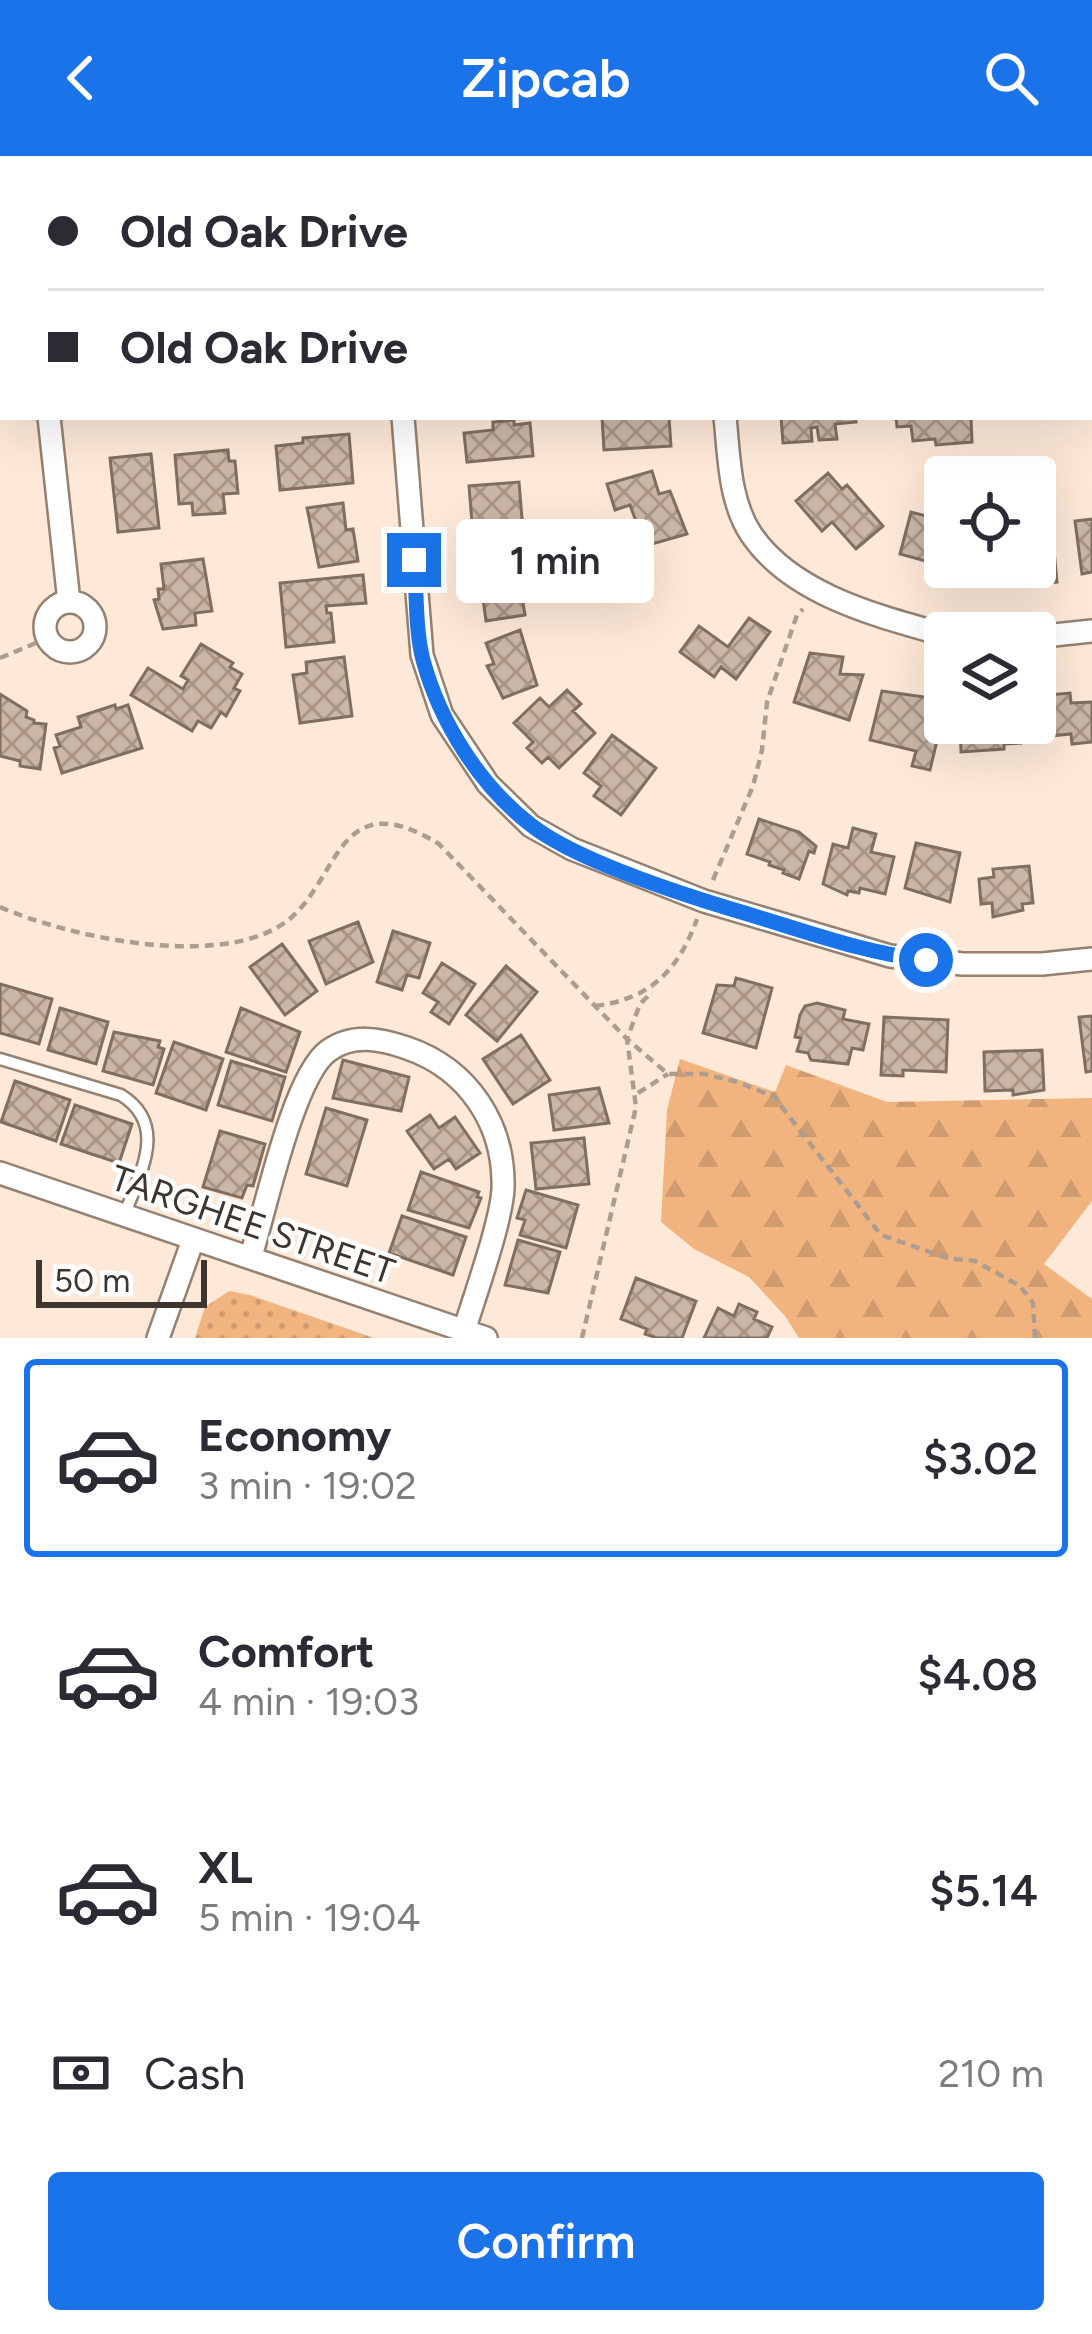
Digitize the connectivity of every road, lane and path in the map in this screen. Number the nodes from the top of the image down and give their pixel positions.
1 (49, 420) edge
2 (404, 420) edge
3 (725, 420) edge
4 (819, 592) junction
5 (69, 602) junction
6 (924, 628) edge
7 (1092, 631) edge
8 (1056, 635) edge
9 (48, 638) junction
10 (0, 658) edge
11 (704, 901) junction
12 (0, 907) edge
13 (1092, 958) edge
14 (658, 985) junction
15 (595, 1006) junction
16 (627, 1039) junction
17 (0, 1059) edge
18 (668, 1074) junction
19 (635, 1095) junction
20 (0, 1173) edge
21 (124, 1216) junction
22 (193, 1240) junction
23 (251, 1256) junction
24 (475, 1334) edge
25 (158, 1338) edge
26 (582, 1338) edge
27 (1035, 1338) edge

1 - 5 street
2 - 11 street
3 - 4 street
4 - 6 street
4 - 11 path
5 - 9 street
5 - 9 street
7 - 8 street
9 - 10 path
11 - 13 street
11 - 14 path
12 - 15 path
14 - 15 path
14 - 16 path
15 - 16 path
16 - 18 path
16 - 19 path
17 - 21 lane
18 - 19 path
18 - 27 path
19 - 26 path
20 - 21 street, TARGHEE STREET
21 - 22 street, TARGHEE STREET
22 - 23 street, TARGHEE STREET
22 - 25 street
23 - 24 street, TARGHEE STREET
23 - 24 street

